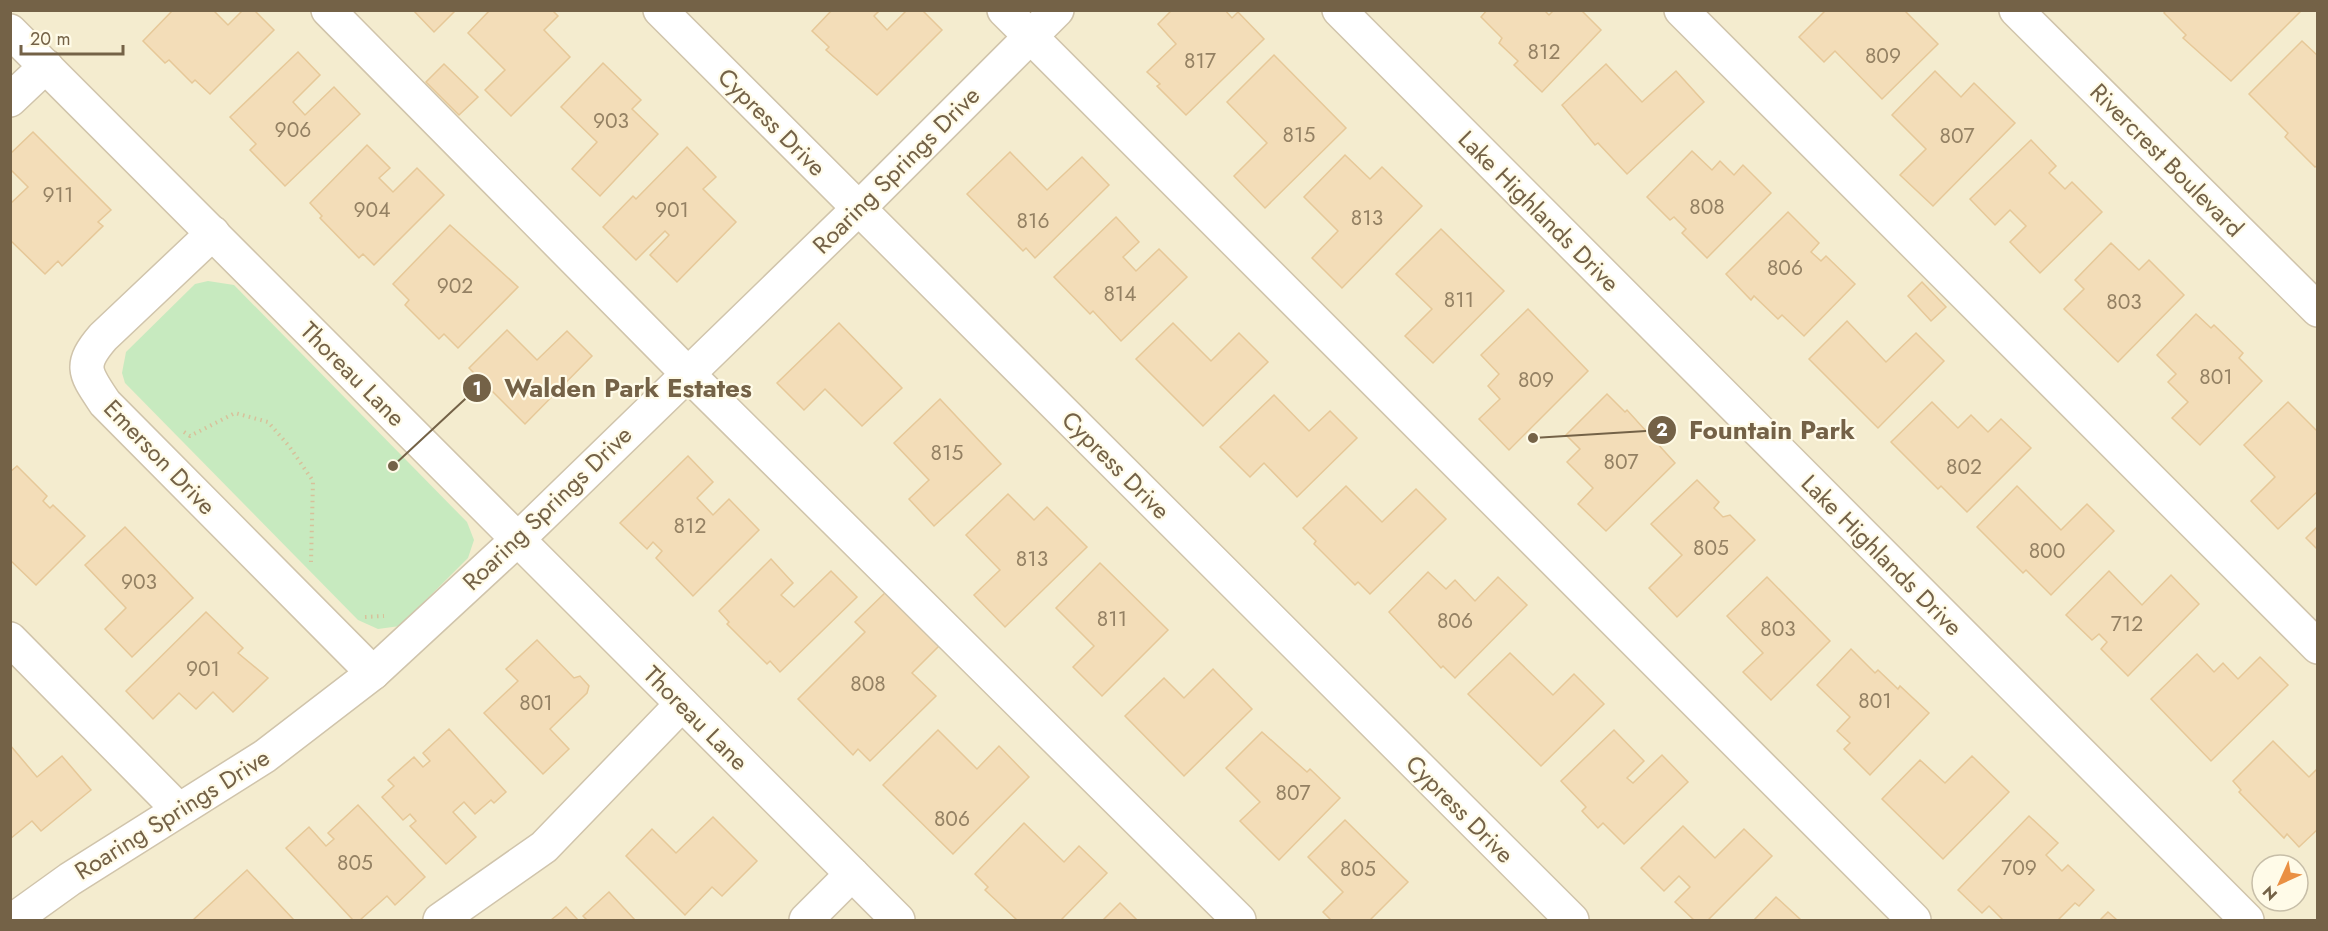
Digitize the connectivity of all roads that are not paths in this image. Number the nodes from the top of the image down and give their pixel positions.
1 (328, 10) edge
2 (660, 10) edge
3 (1004, 10) edge
4 (1057, 10) edge
5 (1339, 10) edge
6 (1681, 10) edge
7 (2016, 10) edge
8 (10, 31) edge
9 (1031, 37) junction
10 (46, 66) junction
11 (10, 100) edge
12 (859, 208) junction
13 (213, 234) junction
14 (2318, 310) edge
15 (687, 373) junction
16 (518, 539) junction
17 (10, 639) edge
18 (2318, 647) edge
19 (373, 673) junction
20 (682, 704) junction
21 (178, 809) junction
22 (852, 874) junction
23 (14, 921) edge
24 (440, 921) edge
25 (806, 921) edge
26 (898, 921) edge
27 (1239, 921) edge
28 (1572, 921) edge
29 (1914, 921) edge
30 (2247, 921) edge

1 - 15 street
2 - 12 street, Cypress Drive
3 - 9 street
4 - 9 street, Roaring Springs Drive
5 - 30 street, Lake Highlands Drive
6 - 18 street
7 - 14 street, Rivercrest Boulevard
8 - 10 street, Thoreau Lane
9 - 12 street, Roaring Springs Drive
9 - 29 street
10 - 11 street
10 - 13 street, Thoreau Lane
12 - 15 street, Roaring Springs Drive
12 - 28 street, Cypress Drive
13 - 16 street, Thoreau Lane
13 - 19 street, Emerson Drive
15 - 16 street, Roaring Springs Drive
15 - 27 street
16 - 19 street, Roaring Springs Drive
16 - 20 street, Thoreau Lane
17 - 21 street
19 - 21 street, Roaring Springs Drive
20 - 22 street, Thoreau Lane
20 - 24 street
21 - 23 street, Roaring Springs Drive
22 - 25 street
22 - 26 street, Thoreau Lane

